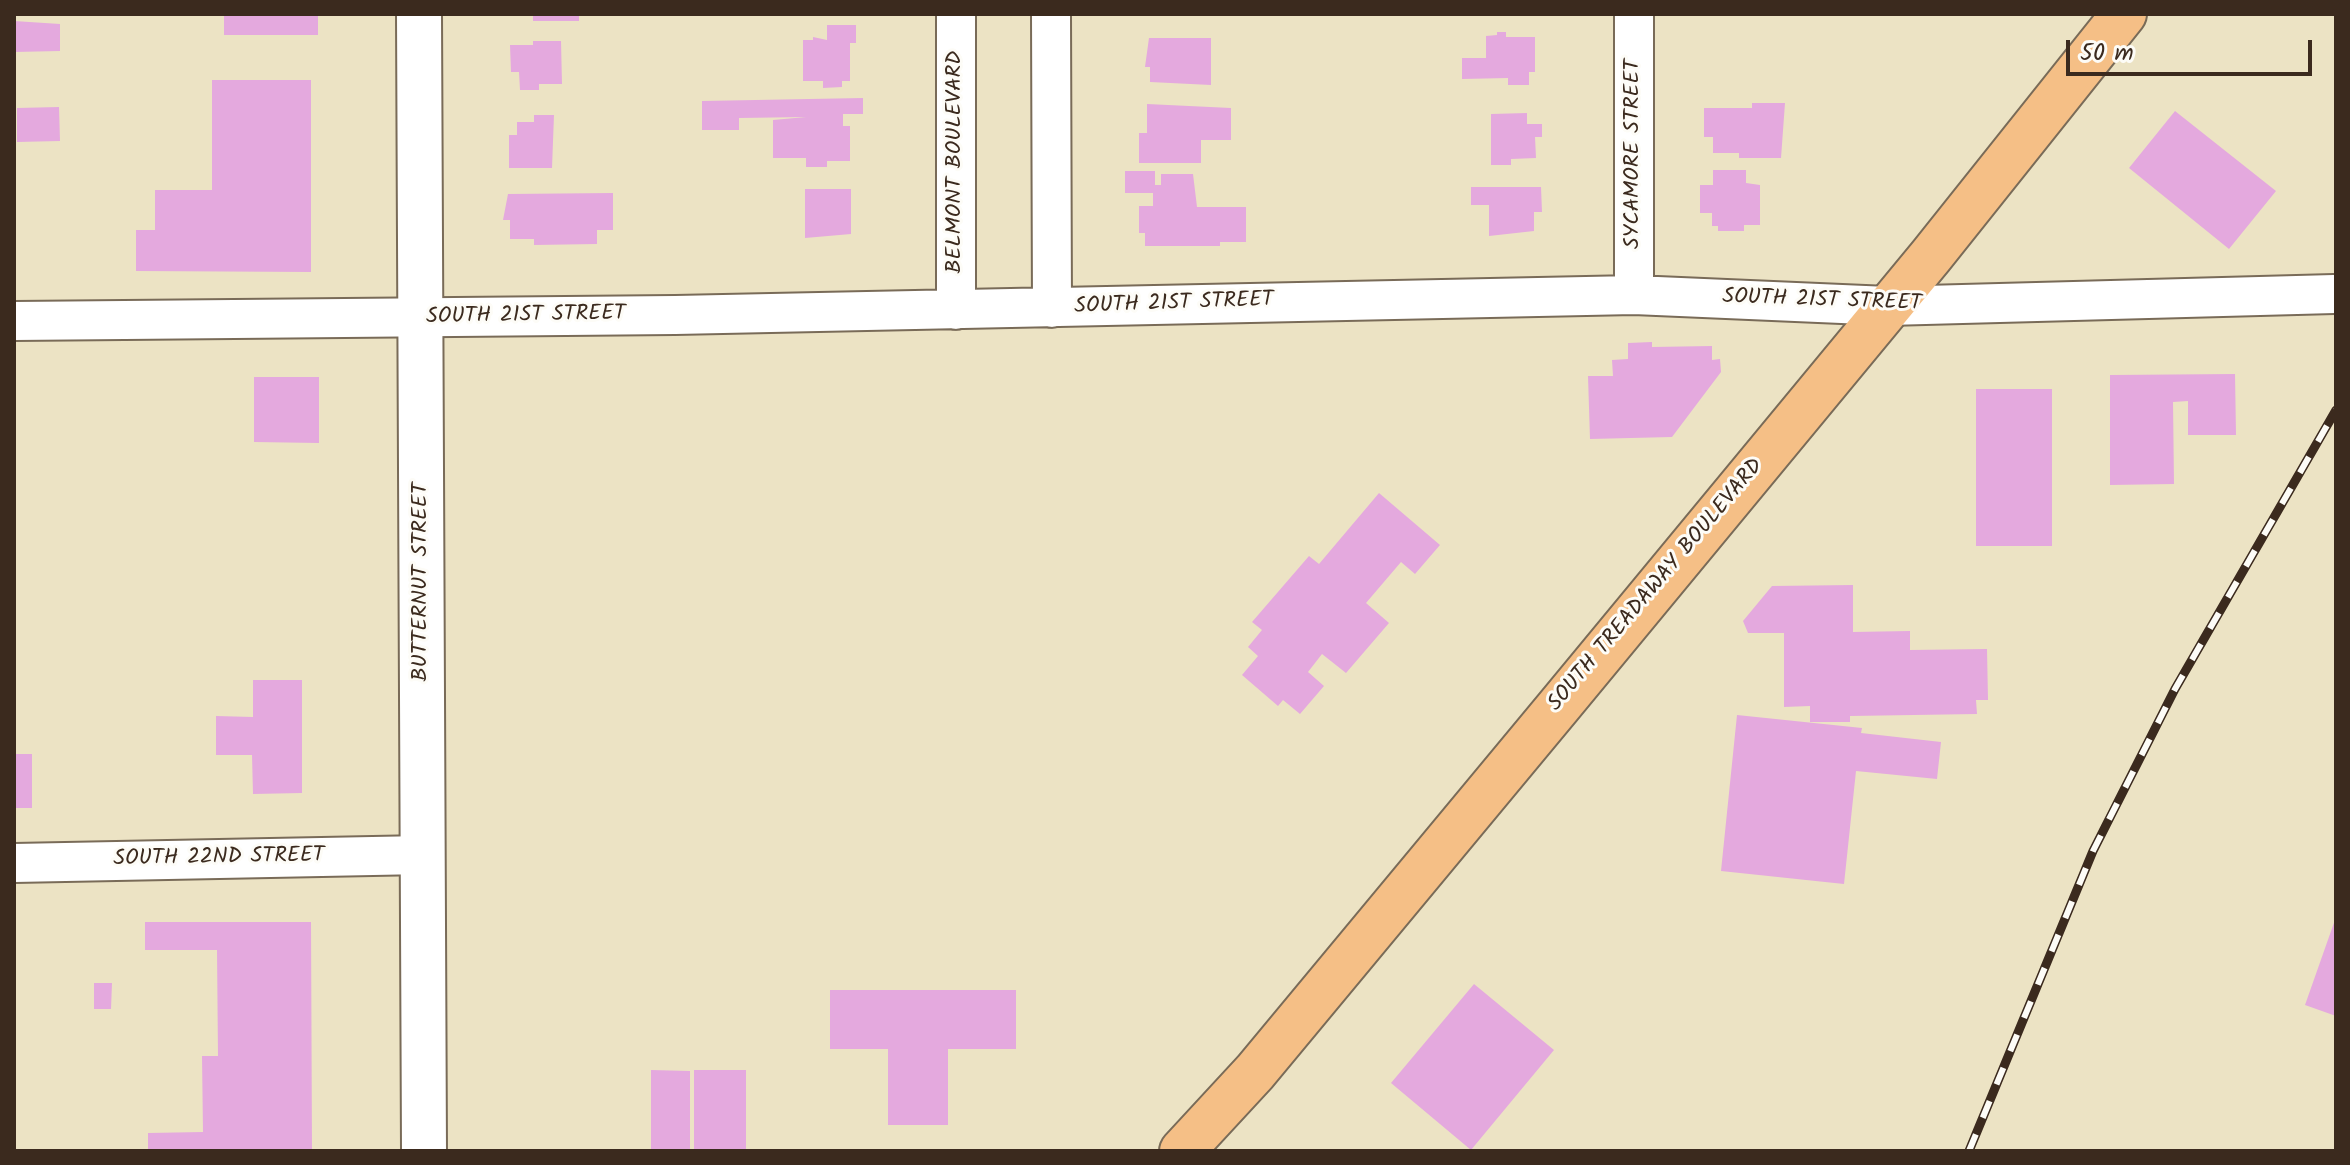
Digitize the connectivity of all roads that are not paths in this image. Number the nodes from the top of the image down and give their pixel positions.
1 (419, 14) edge
2 (956, 14) edge
3 (1051, 14) edge
4 (1634, 14) edge
5 (2124, 14) edge
6 (2334, 294) dead end
7 (1634, 295) junction
8 (1888, 306) junction
9 (1052, 308) junction
10 (956, 310) junction
11 (421, 318) junction
12 (14, 321) edge
13 (424, 855) junction
14 (14, 863) edge
15 (424, 1151) edge
16 (1182, 1151) edge

1 - 11 street, BUTTERNUT STREET
2 - 10 street, BELMONT BOULEVARD
3 - 9 street
4 - 7 street, SYCAMORE STREET
5 - 8 main road, SOUTH TREADAWAY BOULEVARD
6 - 8 street, SOUTH 21ST STREET
7 - 8 street, SOUTH 21ST STREET
7 - 9 street, SOUTH 21ST STREET
8 - 16 main road, SOUTH TREADAWAY BOULEVARD
9 - 10 street, SOUTH 21ST STREET
10 - 11 street, SOUTH 21ST STREET
11 - 12 street, SOUTH 21ST STREET
11 - 13 street, BUTTERNUT STREET
13 - 14 street, SOUTH 22ND STREET
13 - 15 street, BUTTERNUT STREET

